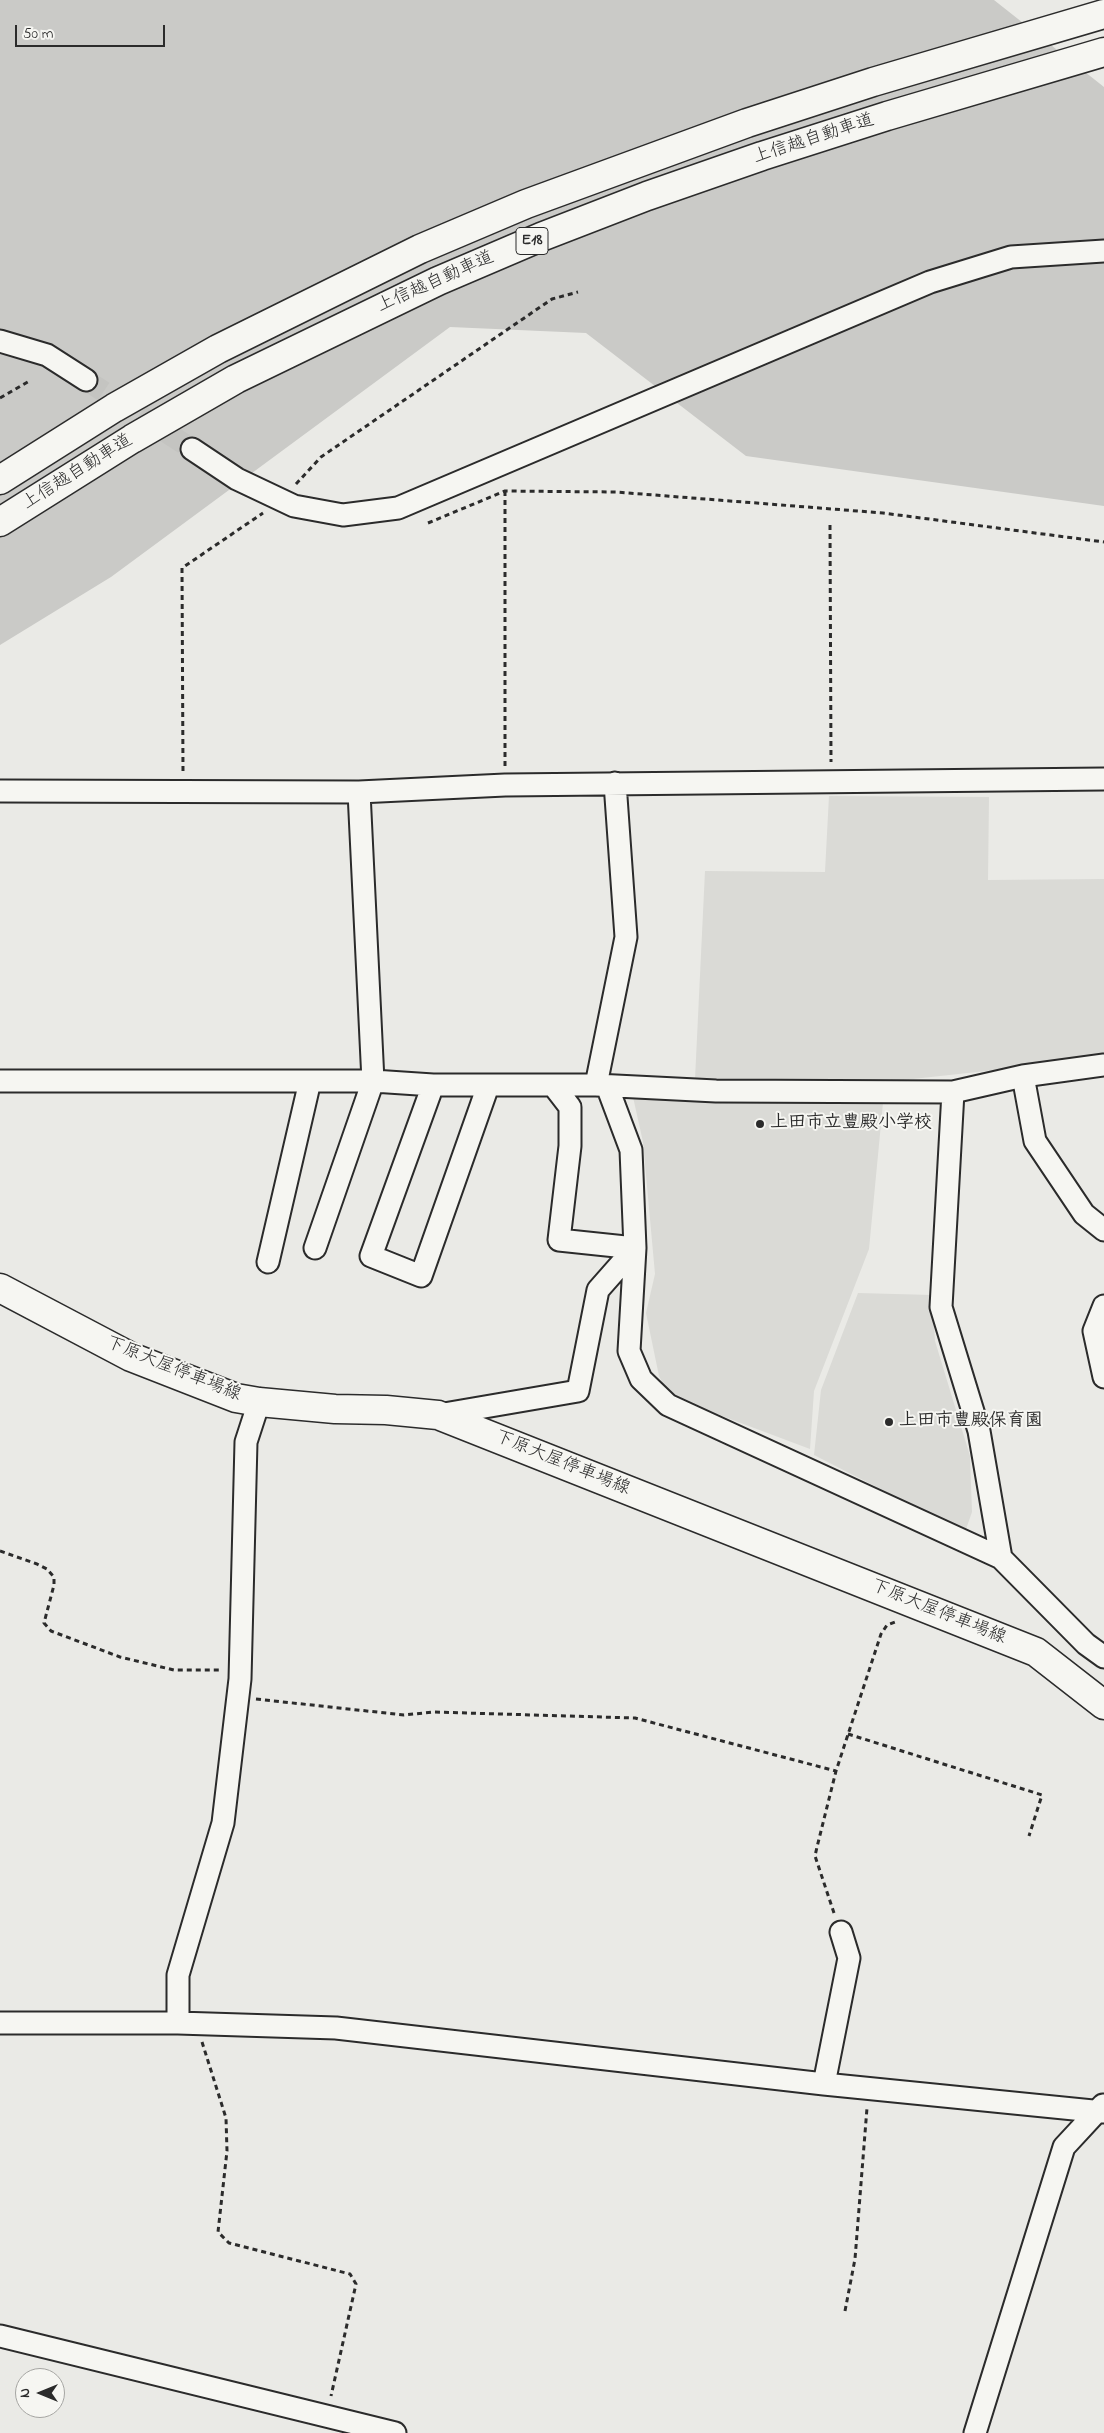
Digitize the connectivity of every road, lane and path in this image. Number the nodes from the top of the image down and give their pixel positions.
1 (1104, 14) edge
2 (1104, 52) edge
3 (1104, 251) edge
4 (578, 292) dead end
5 (0, 341) edge
6 (31, 380) dead end
7 (86, 380) tunnel mouth
8 (0, 398) edge
9 (192, 449) tunnel mouth
10 (0, 480) edge
11 (506, 491) junction
12 (282, 500) junction
13 (0, 522) edge
14 (428, 523) dead end
15 (830, 526) dead end
16 (1104, 542) edge
17 (1104, 779) edge
18 (831, 780) junction
19 (614, 783) junction
20 (505, 785) junction
21 (0, 791) edge
22 (183, 792) junction
23 (359, 792) junction
24 (1104, 1065) edge
25 (1023, 1076) junction
26 (0, 1081) edge
27 (373, 1081) junction
28 (310, 1082) junction
29 (433, 1085) junction
30 (554, 1085) junction
31 (602, 1085) junction
32 (488, 1086) junction
33 (953, 1092) junction
34 (1104, 1230) edge
35 (315, 1248) dead end
36 (635, 1248) junction
37 (268, 1262) dead end
38 (0, 1288) edge
39 (1104, 1306) edge
40 (1104, 1377) edge
41 (259, 1402) junction
42 (438, 1415) junction
43 (0, 1551) edge
44 (1002, 1558) junction
45 (904, 1624) dead end
46 (1104, 1657) edge
47 (240, 1671) junction
48 (238, 1696) junction
49 (1104, 1705) edge
50 (848, 1734) junction
51 (836, 1771) junction
52 (1028, 1836) dead end
53 (841, 1932) joint
54 (0, 2022) edge
55 (187, 2023) junction
56 (824, 2084) junction
57 (868, 2088) junction
58 (1101, 2109) edge
59 (845, 2310) dead end
60 (0, 2336) edge
61 (327, 2416) junction
62 (395, 2433) edge
63 (975, 2433) edge

1 - 10 main road, 上信越自動車道 / E18
2 - 13 main road, 上信越自動車道 / E18
3 - 12 street
4 - 12 path
5 - 7 street
6 - 8 path
9 - 12 street
11 - 14 path
11 - 16 path
11 - 20 path
12 - 22 path
15 - 18 path
17 - 18 street
18 - 19 street
19 - 20 street
19 - 31 street
20 - 23 street
21 - 22 street
22 - 23 street
23 - 27 street
24 - 25 street
25 - 33 street
25 - 34 street
26 - 28 street
27 - 28 street
27 - 29 street
27 - 35 street
28 - 37 street
29 - 32 street
29 - 32 street
30 - 31 street
30 - 32 street
30 - 36 street
31 - 33 street
31 - 36 street
33 - 44 street
36 - 42 street
36 - 44 street
38 - 41 main road, 下原大屋停車場線
39 - 40 street
41 - 42 main road, 下原大屋停車場線
41 - 47 street
42 - 49 main road, 下原大屋停車場線
43 - 47 path
44 - 46 street
45 - 50 path
47 - 48 street
48 - 51 path
48 - 55 street
50 - 51 path
50 - 52 path
51 - 53 path
53 - 56 street
54 - 55 street
55 - 56 street
55 - 61 path
56 - 57 street
57 - 58 street
57 - 59 path
58 - 63 street
60 - 61 street
61 - 62 street

